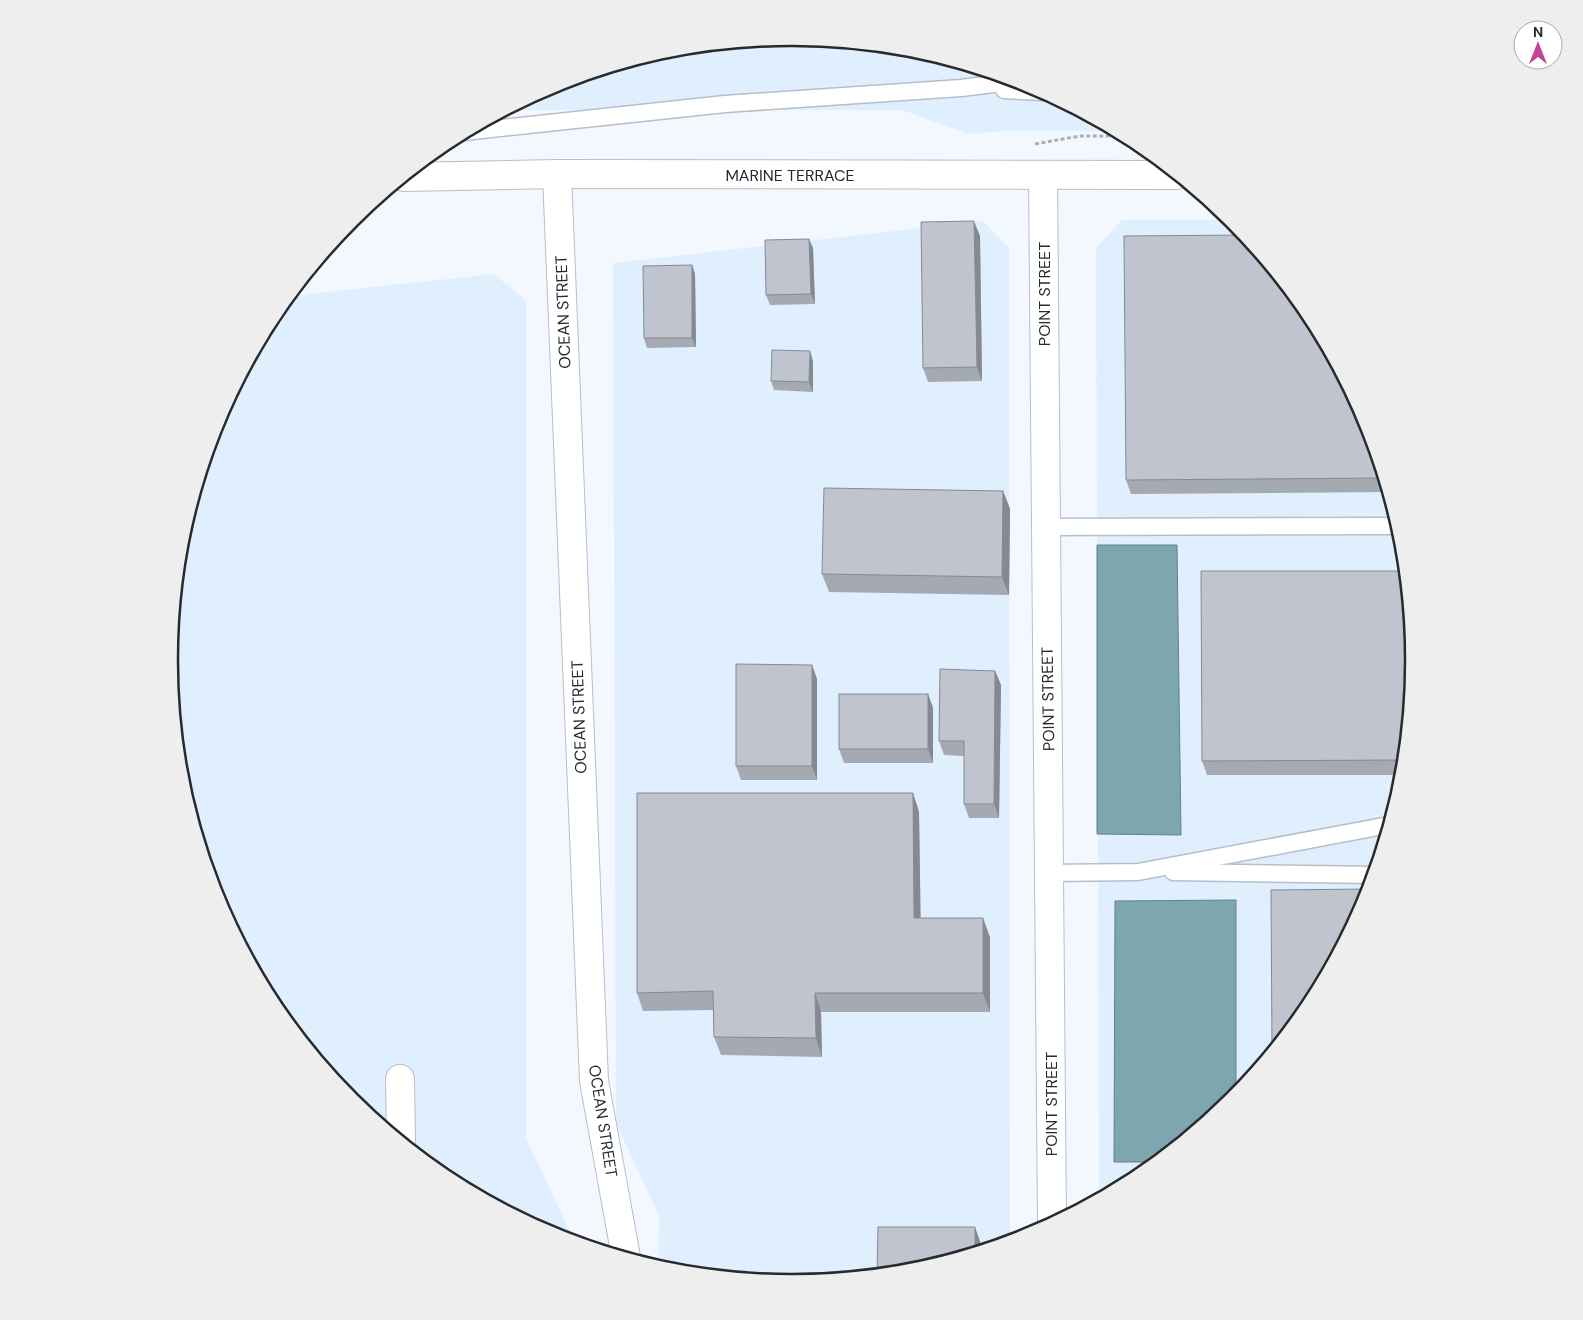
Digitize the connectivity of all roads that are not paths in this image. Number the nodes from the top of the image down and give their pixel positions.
1 (1000, 83) edge
2 (961, 88) junction
3 (1021, 91) edge
4 (482, 130) edge
5 (557, 174) junction
6 (1043, 175) junction
7 (1167, 175) edge
8 (415, 176) edge
9 (1390, 526) edge
10 (1046, 527) junction
11 (1382, 826) edge
12 (1138, 872) junction
13 (1049, 873) junction
14 (1366, 875) edge
15 (400, 1079) dead end
16 (401, 1133) edge
17 (1052, 1215) edge
18 (625, 1250) edge

1 - 2 lane
2 - 3 lane
2 - 4 lane
5 - 6 street, MARINE TERRACE
5 - 8 street, MARINE TERRACE
5 - 18 street, OCEAN STREET
6 - 7 street, MARINE TERRACE
6 - 10 street, POINT STREET
9 - 10 lane
10 - 13 street, POINT STREET
11 - 12 lane
12 - 13 lane
12 - 14 lane
13 - 17 street, POINT STREET
15 - 16 street

